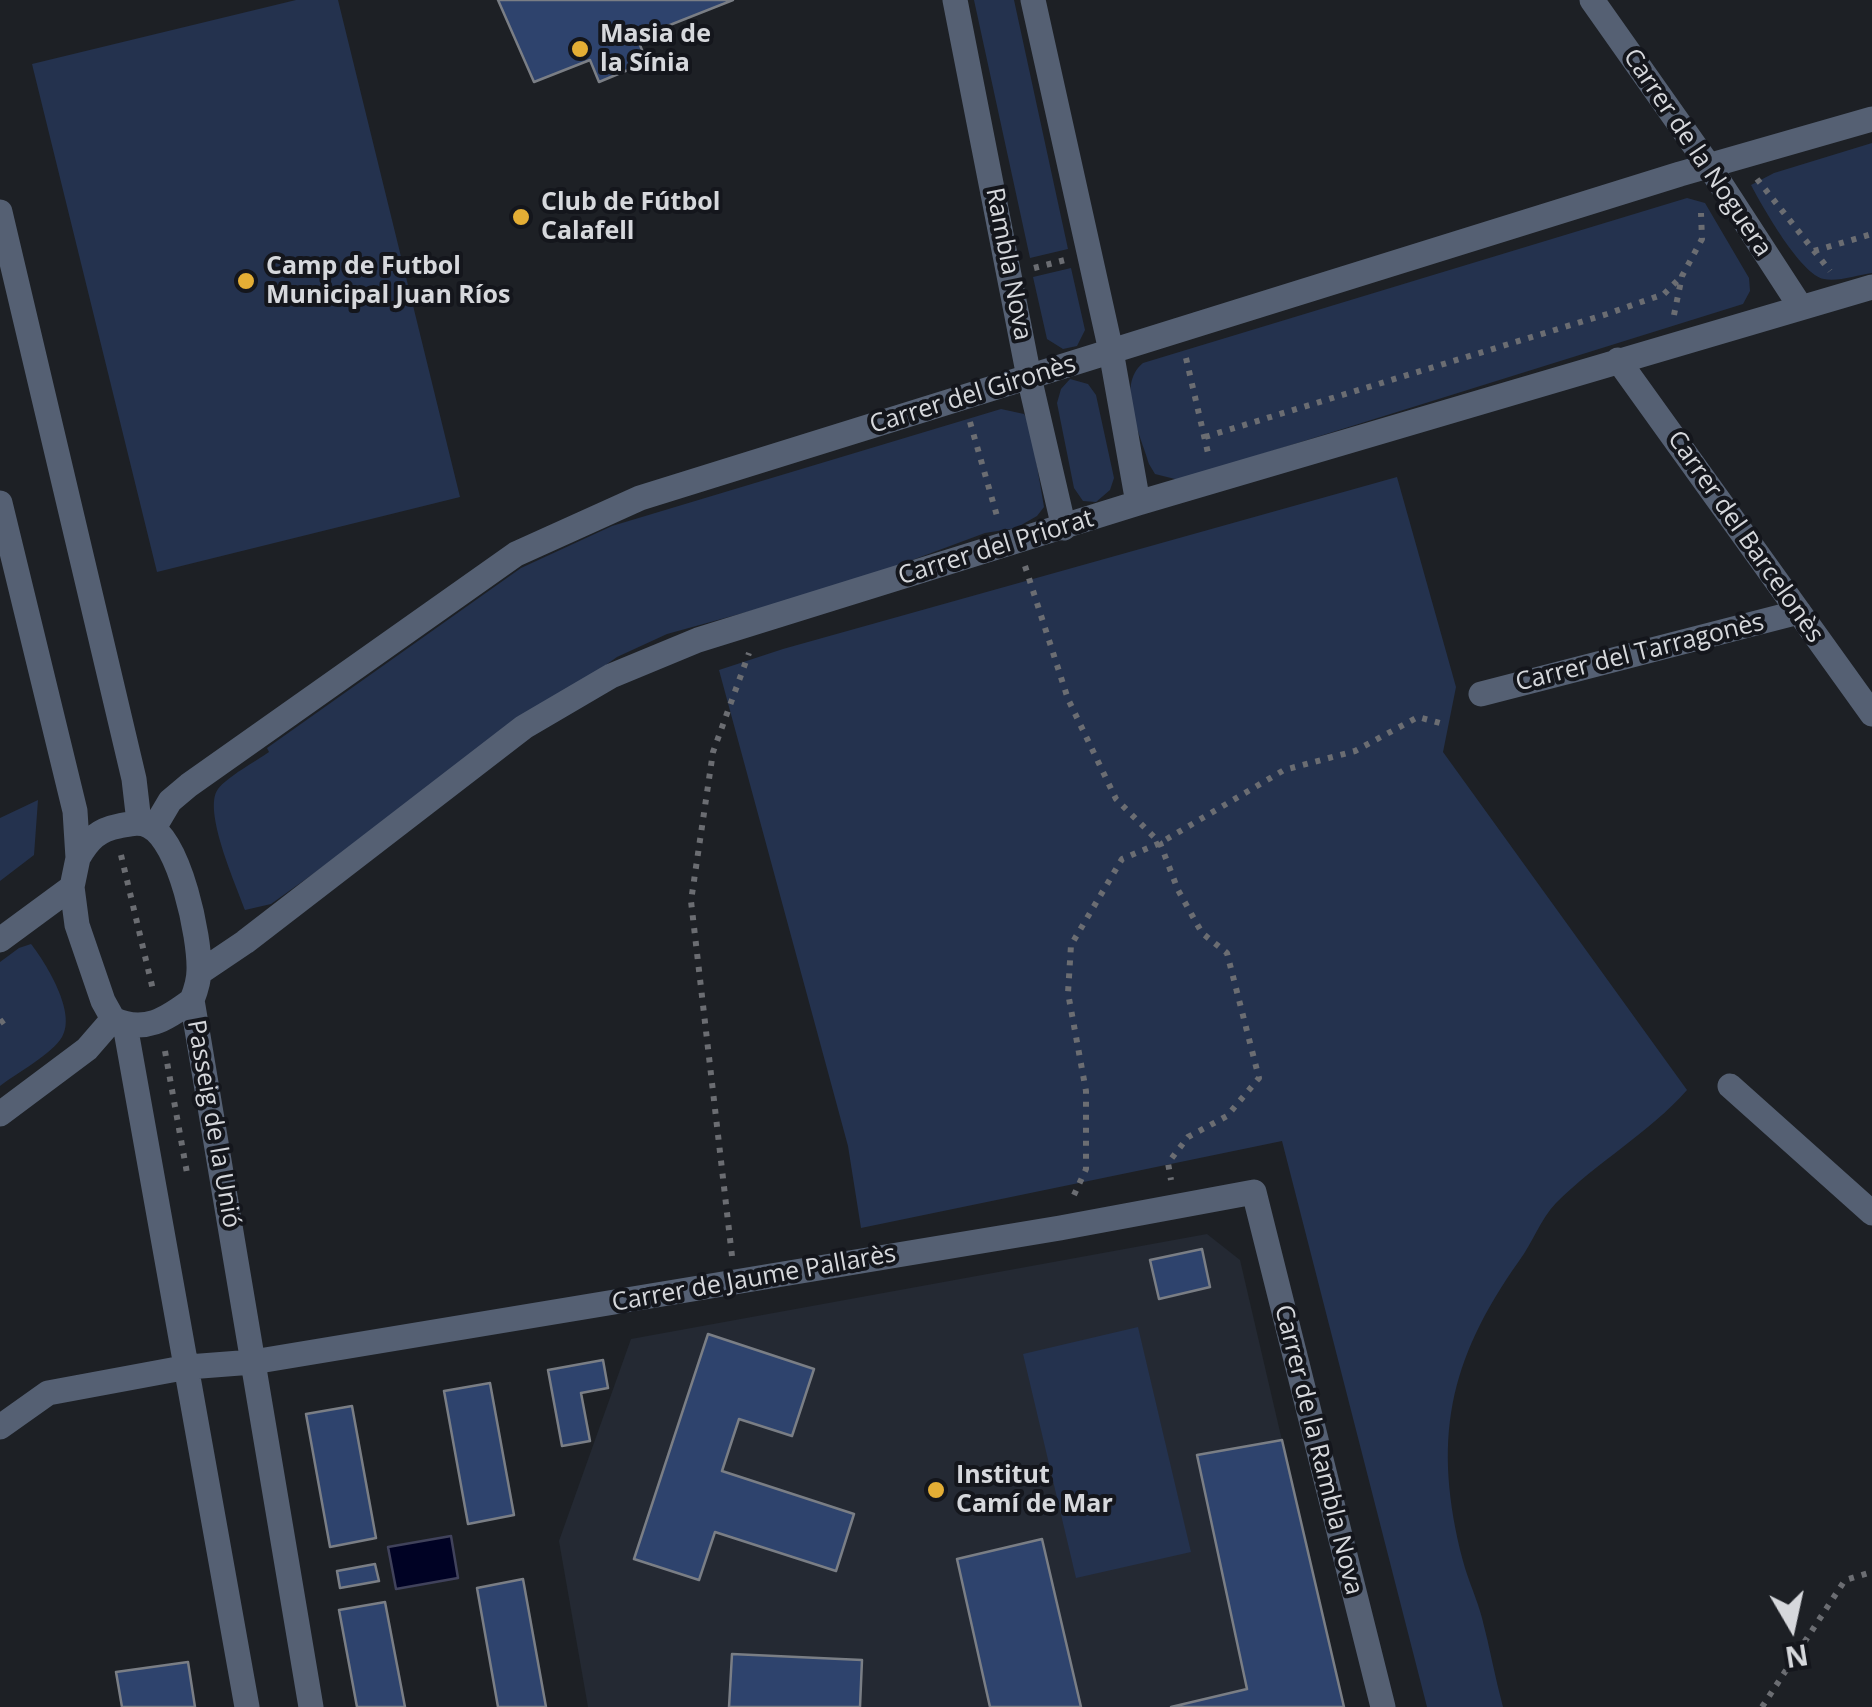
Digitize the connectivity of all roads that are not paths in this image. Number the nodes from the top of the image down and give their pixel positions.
1 (955, 0) edge
2 (1032, 0) edge
3 (1592, 0) edge
4 (1872, 118) edge
5 (1709, 166) junction
6 (0, 212) edge
7 (1872, 287) edge
8 (1800, 306) junction
9 (1111, 351) junction
10 (1618, 360) junction
11 (1030, 377) junction
12 (0, 503) edge
13 (1138, 504) junction
14 (1064, 528) junction
15 (1799, 612) junction
16 (1481, 694) dead end
17 (1872, 714) edge
18 (146, 825) junction
19 (78, 858) junction
20 (72, 887) junction
21 (0, 940) edge
22 (199, 973) junction
23 (192, 1000) junction
24 (119, 1022) junction
25 (1730, 1086) dead end
26 (0, 1114) edge
27 (1254, 1192) joint
28 (1872, 1213) edge
29 (253, 1362) junction
30 (188, 1367) junction
31 (0, 1427) edge
32 (247, 1707) edge
33 (311, 1707) edge
34 (1383, 1707) edge

1 - 11 street, Rambla Nova
2 - 9 street
3 - 5 street, Carrer de la Noguera
4 - 5 street, Carrer del Gironès
5 - 8 street, Carrer de la Noguera
5 - 9 street, Carrer del Gironès
6 - 18 street, Passeig de la Unió
7 - 8 street, Carrer del Priorat
8 - 10 street, Carrer del Priorat
9 - 11 street, Carrer del Gironès
9 - 13 street
10 - 13 street, Carrer del Priorat
10 - 15 street, Carrer del Barcelonès
11 - 14 street, Rambla Nova
11 - 18 street, Carrer del Gironès
12 - 19 street
13 - 14 street, Carrer del Priorat
14 - 22 street, Carrer del Priorat
15 - 16 street, Carrer del Tarragonès
15 - 17 street, Carrer del Barcelonès
18 - 19 street
18 - 22 street, Passeig de la Unió
19 - 20 street
20 - 21 street
20 - 24 street
22 - 23 street, Passeig de la Unió
23 - 24 street
23 - 29 street, Passeig de la Unió
24 - 26 street
24 - 30 street
25 - 28 street
27 - 29 street, Carrer de Jaume Pallarès
27 - 34 street, Carrer de la Rambla Nova
29 - 30 street, Carrer de Jaume Pallarès
29 - 33 street, Passeig de la Unió
30 - 31 street, Carrer de Jaume Pallarès
30 - 32 street

